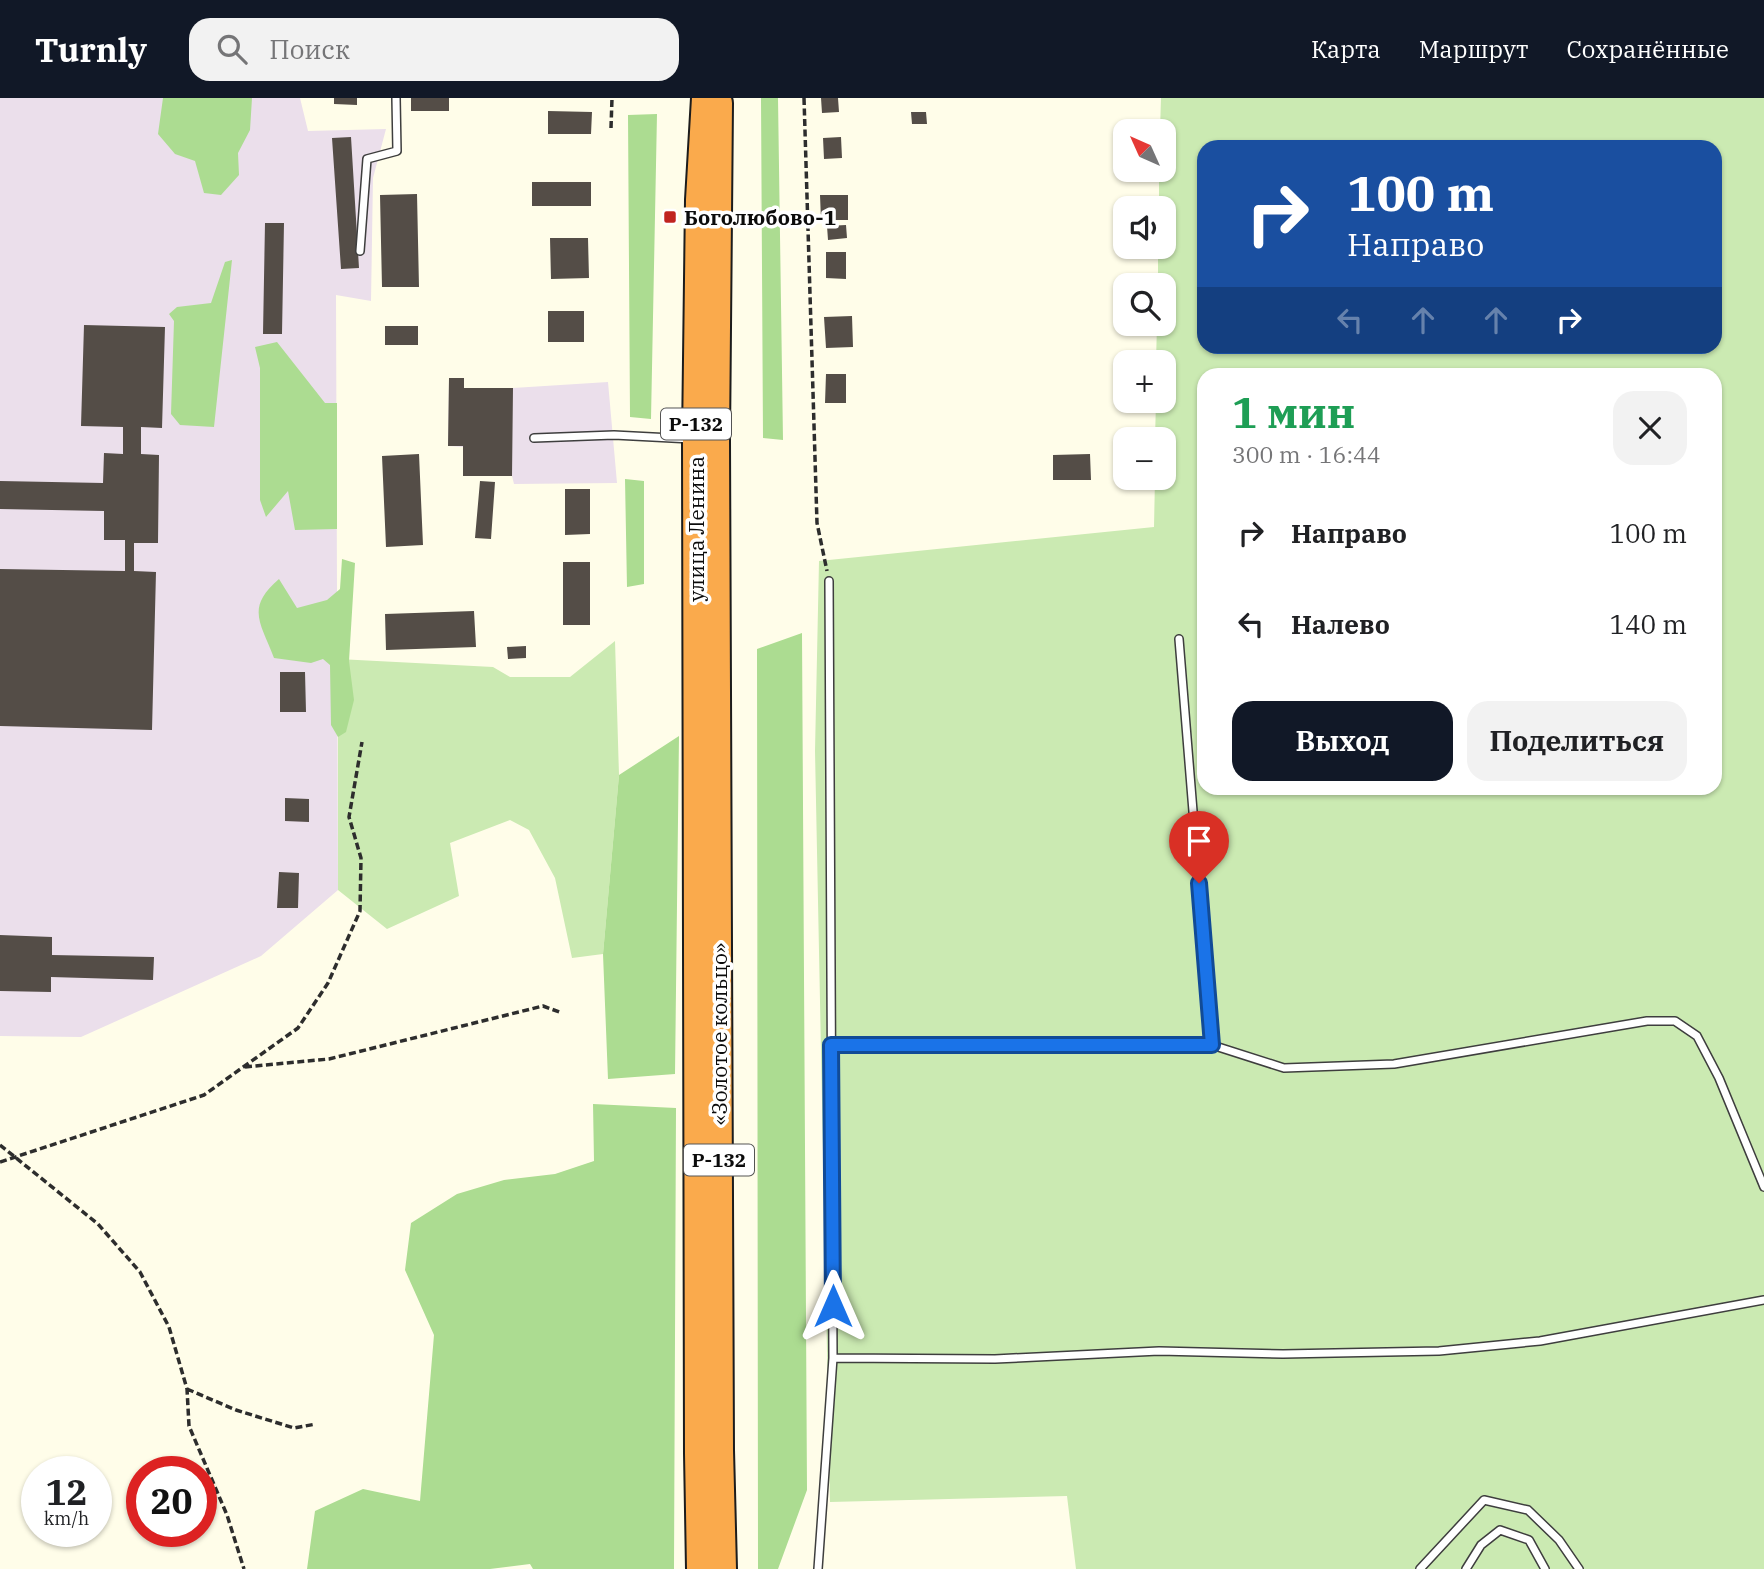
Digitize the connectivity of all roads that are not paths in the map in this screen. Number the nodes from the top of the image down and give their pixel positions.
1 (396, 98) edge
2 (705, 98) edge
3 (719, 98) edge
4 (360, 251) dead end
5 (534, 438) dead end
6 (696, 439) junction
7 (829, 581) road end
8 (1179, 639) dead end
9 (707, 751) junction
10 (831, 1045) junction
11 (1212, 1045) junction
12 (1764, 1187) edge
13 (1764, 1300) edge
14 (833, 1359) junction
15 (700, 1569) edge
16 (723, 1569) edge
17 (818, 1569) edge
18 (1420, 1569) edge
19 (1466, 1569) edge
20 (1545, 1569) edge
21 (1578, 1569) edge

1 - 4 lane
2 - 6 highway, улица Ленина / Р-132
3 - 9 highway, улица Ленина / Р-132
5 - 6 lane
6 - 9 highway, улица Ленина / Р-132
7 - 10 lane
8 - 11 lane
9 - 15 highway, «Золотое кольцо» / Р-132
9 - 16 highway, «Золотое кольцо» / Р-132
10 - 11 lane
10 - 14 lane
11 - 12 lane
13 - 14 lane
14 - 17 lane
18 - 21 lane
19 - 20 lane

